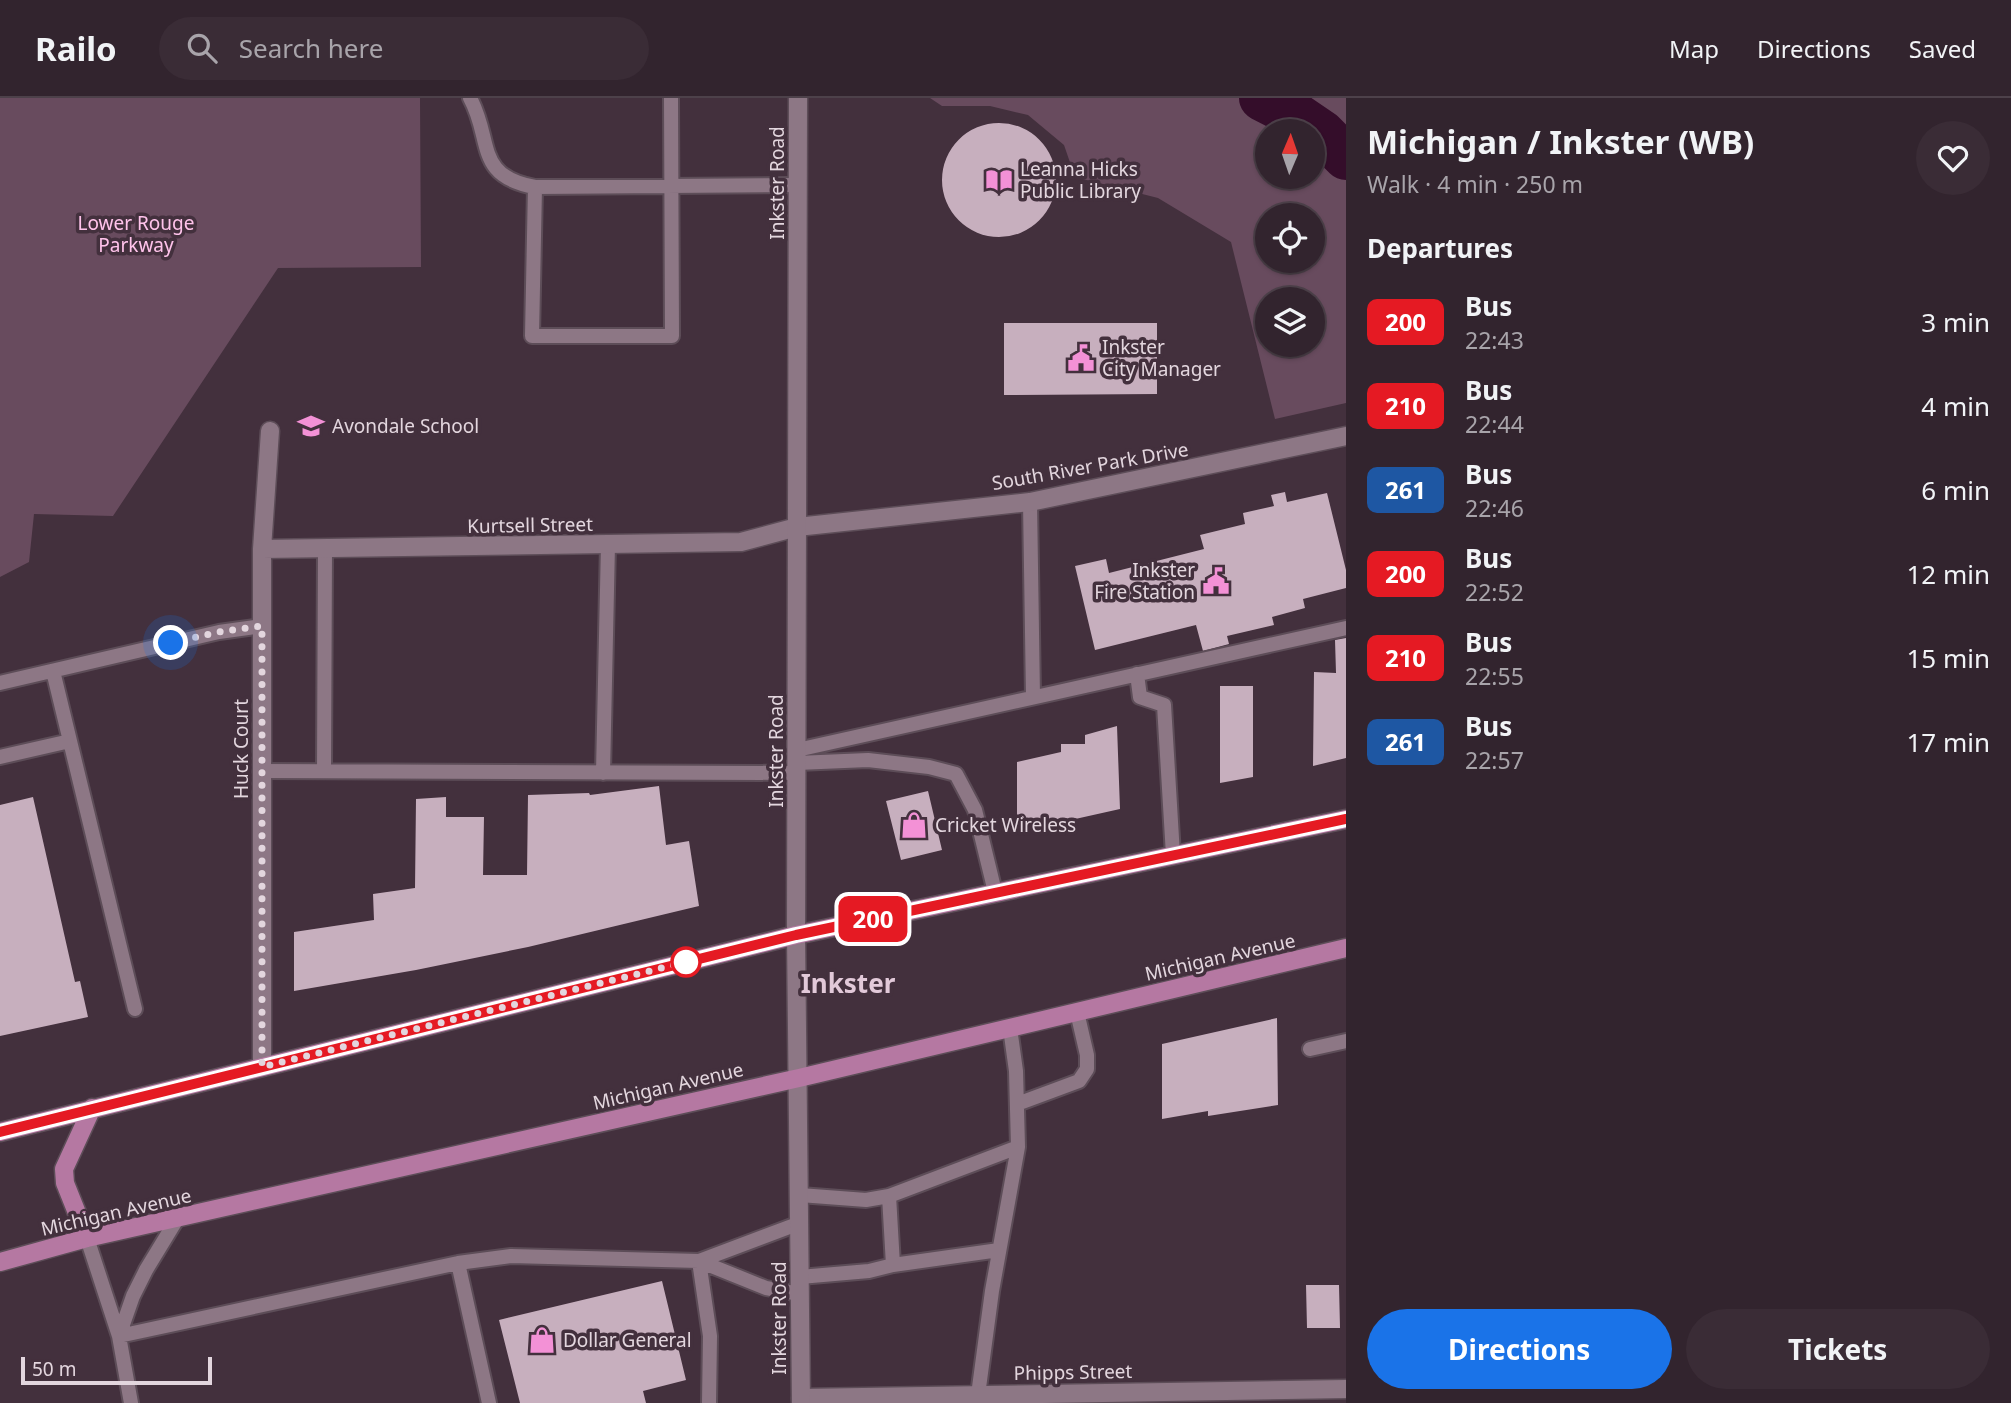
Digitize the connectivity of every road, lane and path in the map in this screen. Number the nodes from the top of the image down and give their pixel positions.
1 (470, 98) edge
2 (671, 98) edge
3 (799, 98) edge
4 (798, 185) junction
5 (670, 186) junction
6 (535, 187) junction
7 (270, 432) dead end
8 (1346, 436) edge
9 (1030, 502) junction
10 (797, 527) junction
11 (608, 544) junction
12 (262, 549) junction
13 (325, 549) junction
14 (262, 626) junction
15 (1346, 628) edge
16 (53, 671) junction
17 (1137, 674) junction
18 (0, 683) edge
19 (1033, 697) junction
20 (70, 741) junction
21 (0, 757) edge
22 (797, 762) junction
23 (262, 771) junction
24 (324, 771) junction
25 (603, 773) junction
26 (1346, 819) edge
27 (1173, 855) junction
28 (995, 892) junction
29 (796, 935) junction
30 (1346, 948) edge
31 (135, 1009) dead end
32 (1077, 1012) junction
33 (1010, 1028) junction
34 (1346, 1041) edge
35 (1310, 1049) dead end
36 (262, 1067) junction
37 (799, 1078) junction
38 (1017, 1104) junction
39 (92, 1108) junction
40 (0, 1132) edge
41 (1017, 1147) junction
42 (800, 1195) junction
43 (889, 1196) junction
44 (177, 1219) junction
45 (800, 1223) junction
46 (88, 1238) junction
47 (999, 1250) junction
48 (699, 1261) junction
49 (0, 1262) edge
50 (457, 1263) junction
51 (893, 1265) junction
52 (800, 1286) junction
53 (119, 1336) junction
54 (1346, 1389) edge
55 (978, 1395) junction
56 (801, 1400) edge
57 (131, 1403) edge
58 (489, 1403) edge
59 (709, 1403) edge

1 - 6 lane
2 - 5 lane
3 - 4 street, Inkster Road
4 - 5 lane
4 - 10 street, Inkster Road
5 - 6 lane
5 - 6 lane
7 - 12 street, Huck Court
8 - 9 street, South River Park Drive
9 - 10 street, South River Park Drive
9 - 19 lane
10 - 11 street, Kurtsell Street
10 - 22 street, Inkster Road
11 - 13 street, Kurtsell Street
11 - 25 lane
12 - 13 street, Kurtsell Street
12 - 14 street, Huck Court
13 - 24 lane
14 - 16 lane
14 - 23 street, Huck Court
15 - 17 lane
16 - 18 lane
16 - 20 lane
17 - 19 lane
17 - 27 lane
19 - 22 lane
20 - 21 lane
20 - 31 lane
22 - 25 lane
22 - 28 lane
22 - 29 street, Inkster Road
23 - 24 lane
23 - 36 street, Huck Court
24 - 25 lane
26 - 27 main road
27 - 28 main road
28 - 29 main road
29 - 36 main road
29 - 37 street, Inkster Road
30 - 32 main road, Michigan Avenue
32 - 33 main road, Michigan Avenue
32 - 38 lane
33 - 37 main road, Michigan Avenue
33 - 38 lane
34 - 35 lane
36 - 39 main road
37 - 42 street, Inkster Road
37 - 44 main road, Michigan Avenue
38 - 41 lane
39 - 40 main road
39 - 46 main road
41 - 43 lane
41 - 47 lane
42 - 43 lane
42 - 45 street, Inkster Road
43 - 51 lane
44 - 46 main road, Michigan Avenue
44 - 53 lane
45 - 48 lane
45 - 52 street, Inkster Road
46 - 49 main road, Michigan Avenue
46 - 53 lane
47 - 51 lane
47 - 55 lane
48 - 50 lane
48 - 52 lane
48 - 59 lane
50 - 53 lane
50 - 58 lane
51 - 52 lane
52 - 56 street, Inkster Road
53 - 57 lane
54 - 55 street, Phipps Street
55 - 56 street, Phipps Street

